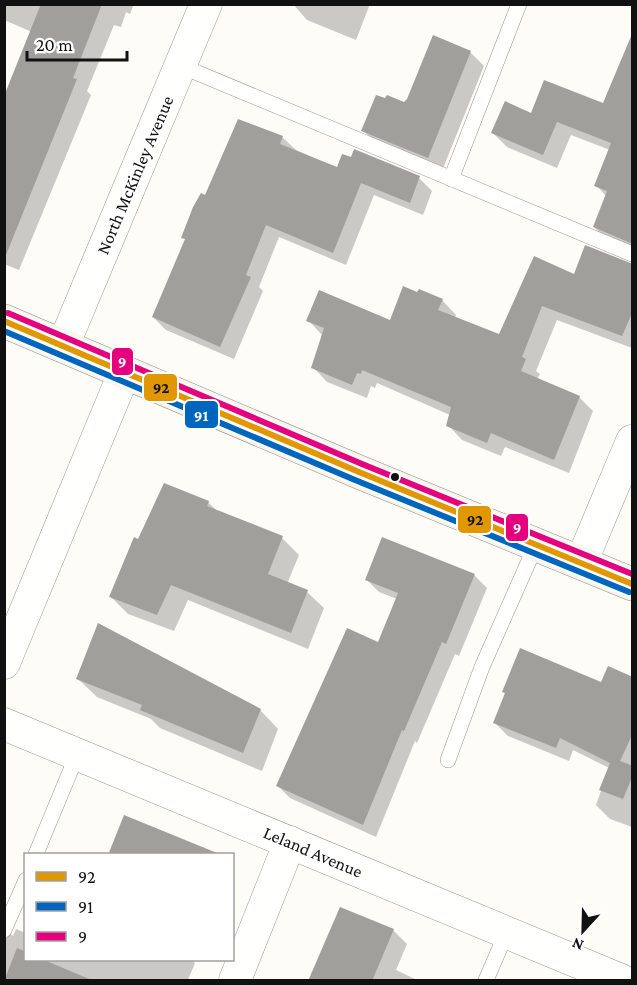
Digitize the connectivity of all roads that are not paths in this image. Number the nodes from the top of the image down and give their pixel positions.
1 (206, 4) edge
2 (519, 4) edge
3 (182, 66) junction
4 (451, 179) junction
5 (633, 254) edge
6 (4, 321) edge
7 (63, 346) junction
8 (125, 371) junction
9 (633, 441) edge
10 (536, 544) junction
11 (581, 563) junction
12 (633, 584) edge
13 (4, 663) edge
14 (4, 724) edge
15 (77, 755) junction
16 (448, 760) dead end
17 (291, 842) junction
18 (37, 853) edge
19 (24, 885) edge
20 (4, 930) edge
21 (506, 933) junction
22 (235, 981) edge
23 (486, 981) edge
24 (621, 981) edge

1 - 3 street, North McKinley Avenue
2 - 4 lane
3 - 4 lane
3 - 7 street, North McKinley Avenue
4 - 5 lane
6 - 7 street
7 - 8 street
8 - 10 street
8 - 13 street
9 - 11 street
10 - 11 street
10 - 16 lane
11 - 12 street
14 - 15 street, Leland Avenue
15 - 17 street, Leland Avenue
15 - 18 lane
17 - 21 street, Leland Avenue
17 - 22 street
19 - 20 lane
21 - 23 lane
21 - 24 street, Leland Avenue

